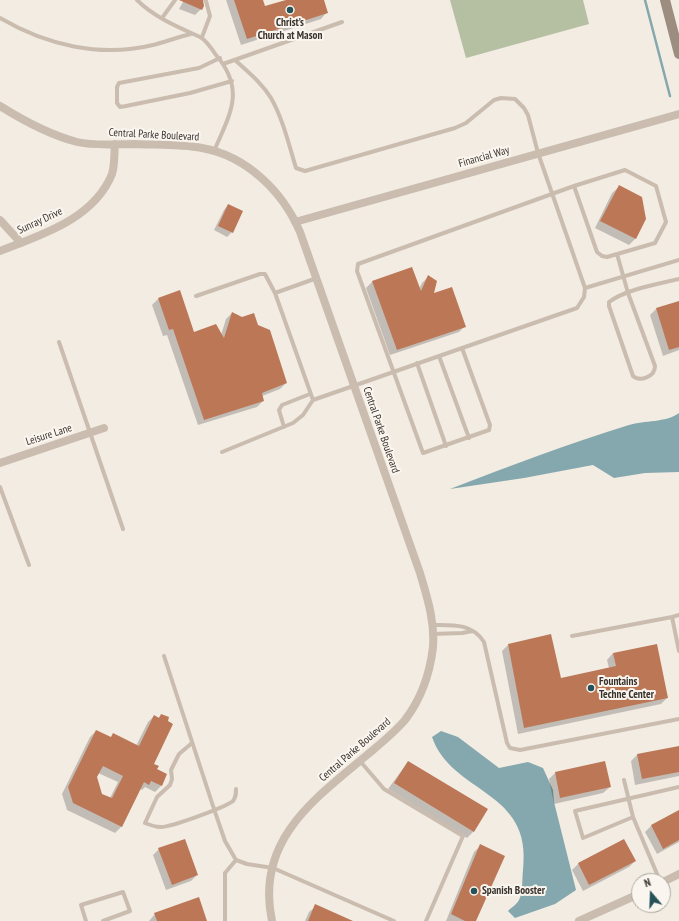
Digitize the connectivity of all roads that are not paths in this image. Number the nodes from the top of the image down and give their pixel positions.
1 (137, 0) edge
2 (175, 0) edge
3 (665, 0) edge
4 (206, 1) dead end
5 (0, 18) edge
6 (162, 18) junction
7 (342, 22) dead end
8 (191, 34) junction
9 (202, 37) junction
10 (679, 54) edge
11 (220, 58) junction
12 (235, 60) junction
13 (223, 64) junction
14 (232, 81) junction
15 (0, 106) edge
16 (679, 114) edge
17 (115, 144) junction
18 (214, 151) junction
19 (538, 153) junction
20 (574, 186) junction
21 (552, 195) junction
22 (0, 220) edge
23 (295, 222) junction
24 (21, 243) junction
25 (0, 251) edge
26 (617, 254) junction
27 (679, 260) edge
28 (623, 277) junction
29 (317, 278) junction
30 (679, 279) edge
31 (585, 288) junction
32 (276, 293) junction
33 (628, 293) junction
34 (196, 296) dead end
35 (59, 342) dead end
36 (462, 348) junction
37 (439, 356) junction
38 (416, 364) junction
39 (394, 371) junction
40 (354, 385) junction
41 (310, 394) junction
42 (312, 400) junction
43 (284, 427) junction
44 (104, 428) dead end
45 (89, 433) junction
46 (469, 438) junction
47 (446, 446) junction
48 (222, 452) dead end
49 (0, 463) edge
50 (0, 487) edge
51 (123, 529) dead end
52 (30, 565) dead end
53 (679, 615) edge
54 (672, 617) junction
55 (433, 629) junction
56 (473, 631) junction
57 (572, 636) dead end
58 (679, 651) edge
59 (164, 656) dead end
60 (679, 719) edge
61 (192, 743) junction
62 (360, 761) junction
63 (624, 780) dead end
64 (679, 787) edge
65 (236, 790) dead end
66 (628, 798) junction
67 (214, 809) junction
68 (633, 817) junction
69 (236, 860) junction
70 (273, 868) junction
71 (658, 873) edge
72 (631, 898) edge
73 (86, 921) edge
74 (103, 921) edge
75 (225, 921) edge
76 (272, 921) edge
77 (394, 921) edge
78 (426, 921) edge
79 (579, 921) edge

1 - 6 lane
2 - 6 lane
3 - 10 main road
4 - 9 lane
5 - 8 lane
6 - 8 lane
7 - 12 lane
8 - 9 lane
9 - 11 lane
11 - 13 lane
11 - 14 lane
12 - 13 lane
12 - 19 lane
13 - 14 lane
14 - 18 lane
15 - 17 street, Central Parke Boulevard
16 - 19 street, Financial Way
17 - 18 street, Central Parke Boulevard
17 - 24 street, Sunray Drive
18 - 23 street, Central Parke Boulevard
19 - 21 lane
19 - 23 street, Financial Way
20 - 21 lane
20 - 26 lane
20 - 26 lane
21 - 31 lane
21 - 39 lane
22 - 24 street
23 - 29 street, Central Parke Boulevard
24 - 25 street, Sunray Drive
26 - 28 lane
27 - 28 lane
28 - 31 lane
28 - 33 lane
29 - 32 lane
29 - 40 street, Central Parke Boulevard
30 - 33 lane
31 - 36 lane
32 - 34 lane
32 - 41 lane
33 - 33 lane
35 - 45 lane
36 - 37 lane
36 - 46 lane
37 - 38 lane
37 - 46 lane
38 - 39 lane
38 - 47 lane
39 - 40 lane
39 - 47 lane
40 - 42 lane
40 - 55 street, Central Parke Boulevard
41 - 42 lane
41 - 43 lane
42 - 43 lane
43 - 48 lane
44 - 45 street, Leisure Lane
45 - 49 street, Leisure Lane
45 - 51 lane
46 - 47 lane
50 - 52 lane
53 - 54 lane
54 - 57 lane
54 - 58 lane
55 - 56 lane
55 - 56 lane
55 - 62 street, Central Parke Boulevard
56 - 60 lane
59 - 61 lane
61 - 67 lane
61 - 67 lane
62 - 70 street, Central Parke Boulevard
62 - 78 lane
63 - 66 lane
64 - 66 lane
65 - 67 lane
66 - 68 lane
66 - 68 lane
67 - 69 lane
68 - 71 lane
69 - 70 lane
69 - 75 lane
70 - 76 street, Central Parke Boulevard
70 - 77 lane
72 - 79 street
73 - 74 lane

